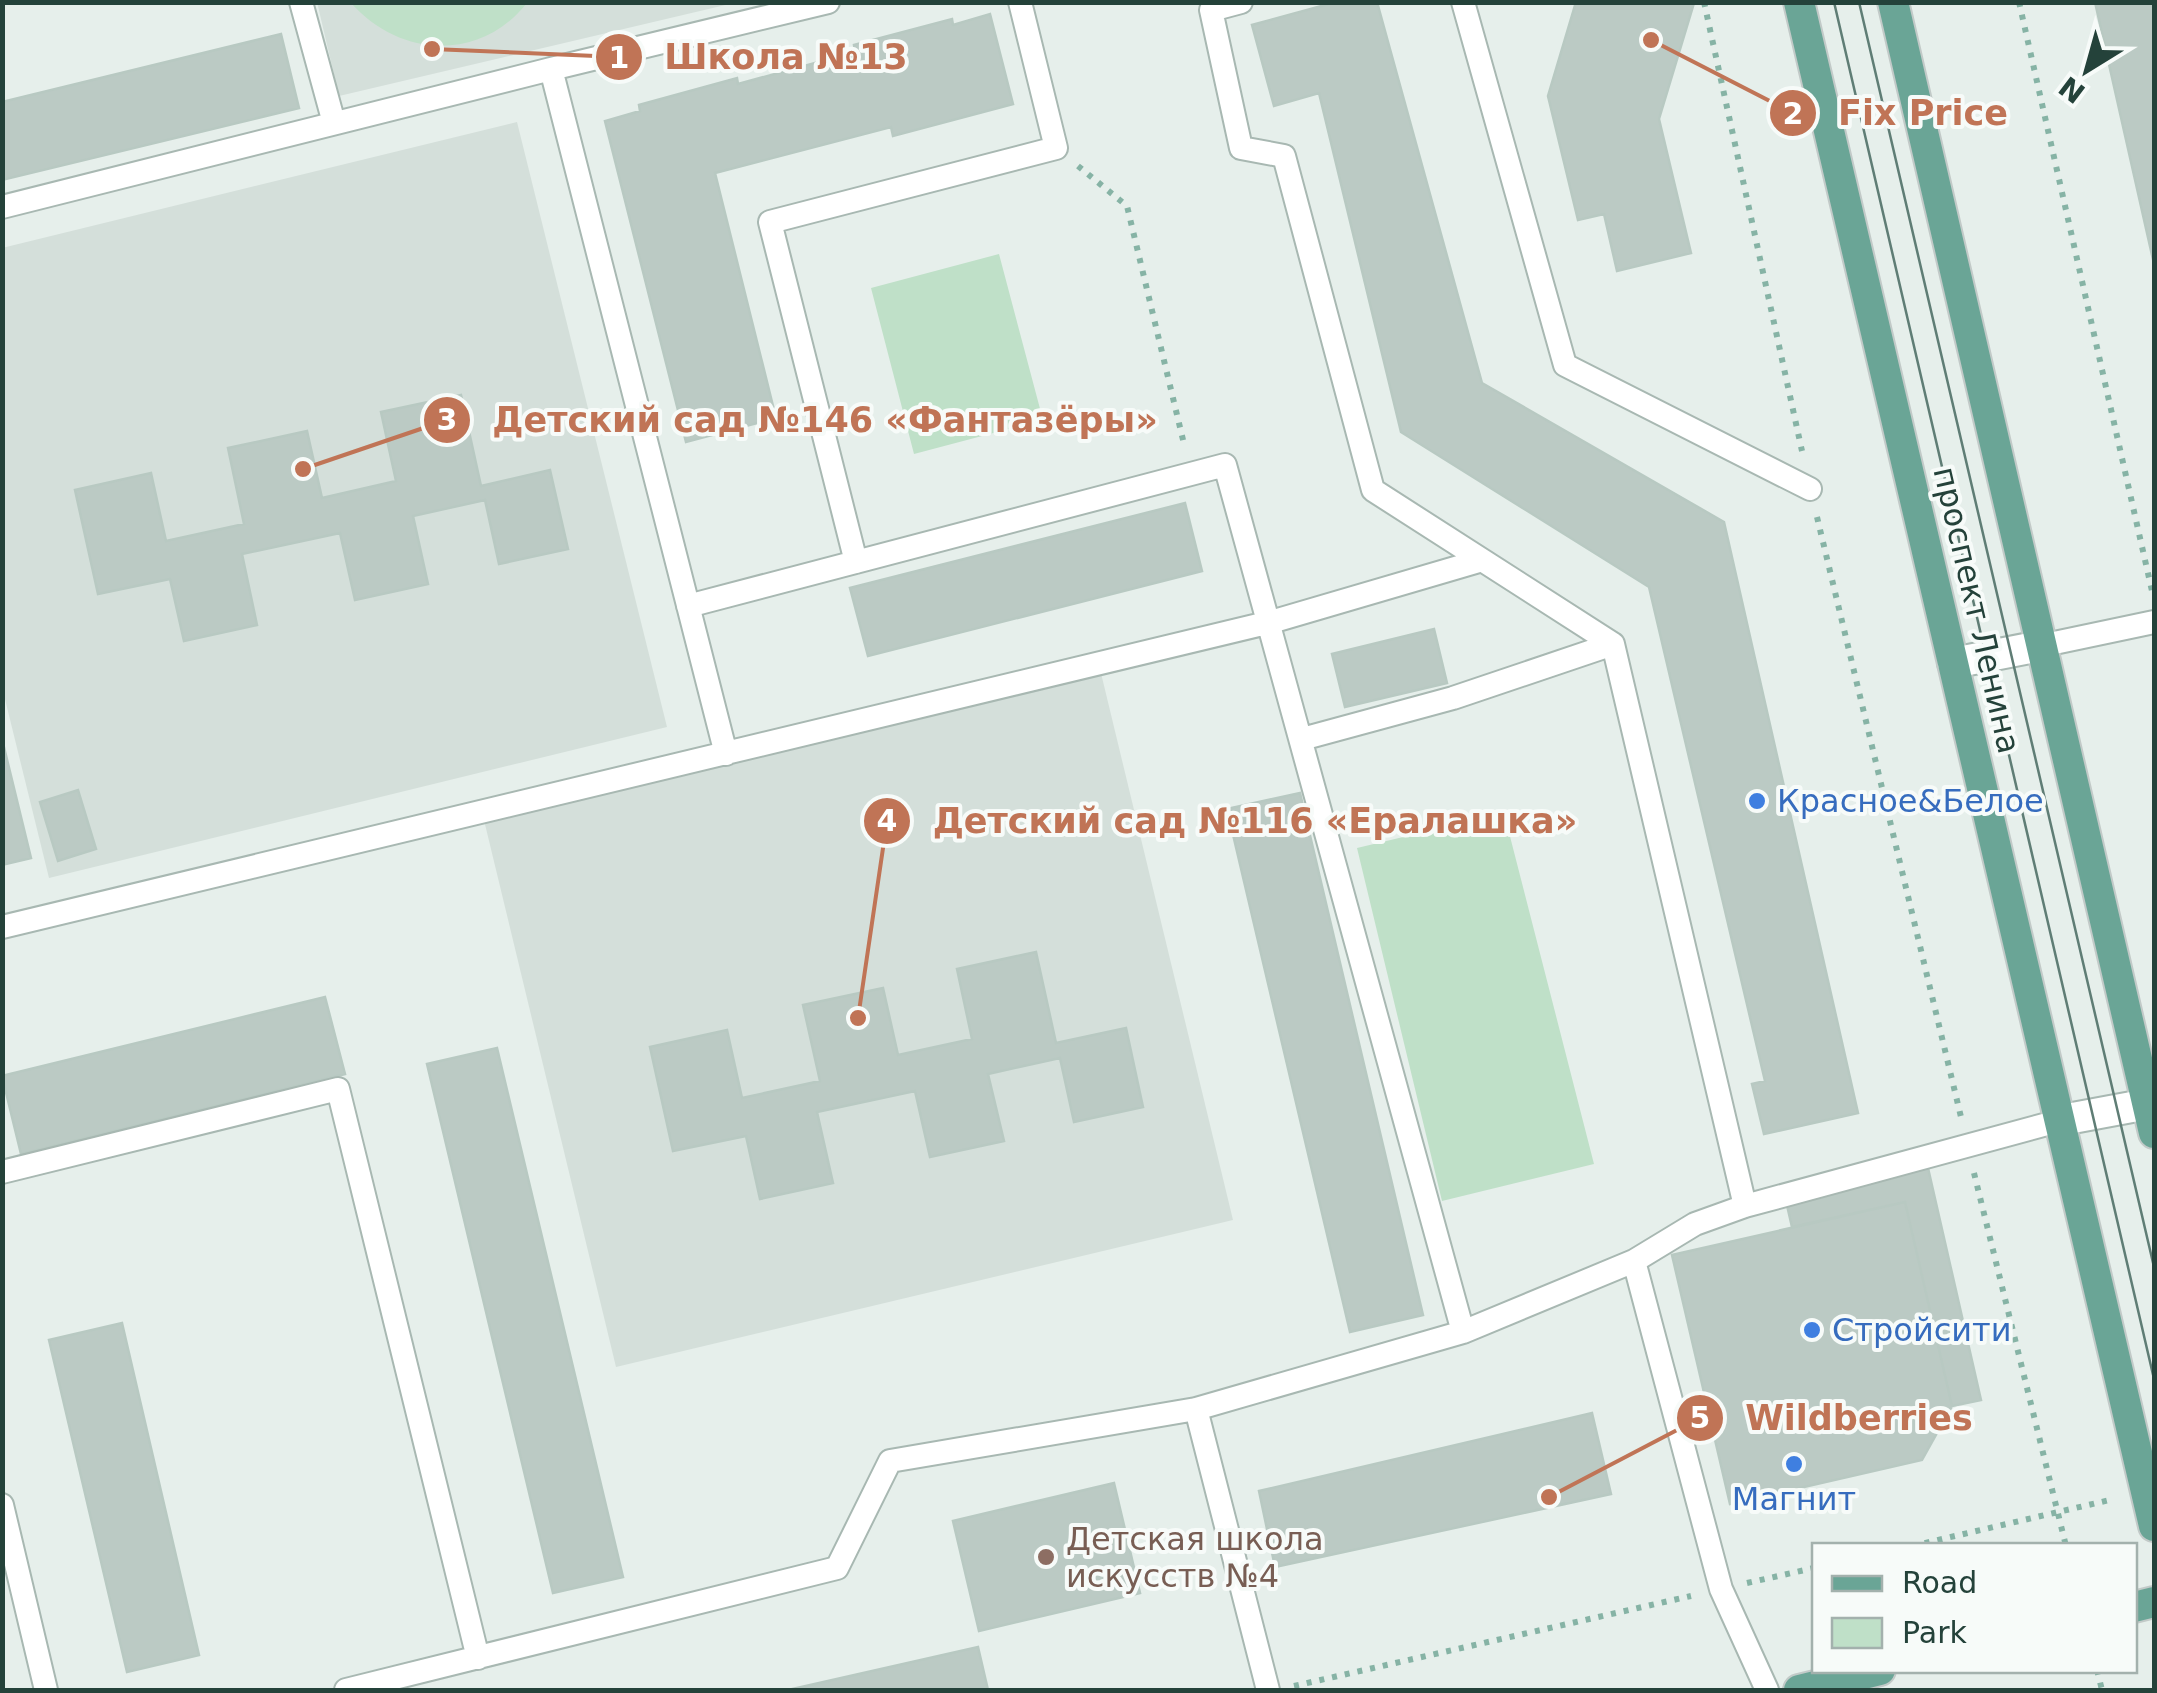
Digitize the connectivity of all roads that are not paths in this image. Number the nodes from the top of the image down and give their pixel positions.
1 (301, 2) edge
2 (828, 2) edge
3 (1020, 2) edge
4 (1241, 2) edge
5 (1463, 2) edge
6 (1799, 2) edge
7 (1893, 2) edge
8 (551, 69) junction
9 (334, 124) junction
10 (2, 207) edge
11 (1810, 489) road end
12 (1480, 561) junction
13 (856, 562) junction
14 (688, 606) junction
15 (1271, 622) junction
16 (2154, 622) edge
17 (1614, 644) junction
18 (2040, 646) junction
19 (1953, 663) junction
20 (1302, 739) junction
21 (726, 754) junction
22 (2, 927) edge
23 (2151, 1119) edge
24 (2062, 1120) junction
25 (2, 1172) edge
26 (1745, 1206) junction
27 (1634, 1261) junction
28 (1463, 1332) junction
29 (1196, 1409) junction
30 (2, 1505) edge
31 (2154, 1526) edge
32 (478, 1658) junction
33 (1868, 1673) edge
34 (46, 1690) edge
35 (346, 1690) edge
36 (1272, 1690) edge
37 (1767, 1690) edge
38 (1799, 1690) edge

1 - 9 lane
2 - 8 lane
3 - 13 lane
4 - 12 lane
5 - 11 lane
6 - 19 main road, проспект Ленина
7 - 18 main road, проспект Ленина
8 - 9 lane
8 - 14 lane
9 - 10 lane
12 - 15 lane
12 - 17 lane
13 - 14 lane
13 - 15 lane
14 - 21 lane
15 - 20 lane
15 - 21 lane
16 - 18 lane
17 - 20 lane
17 - 26 lane
18 - 19 street
18 - 23 main road, проспект Ленина
19 - 24 main road, проспект Ленина
20 - 28 lane
21 - 22 lane
23 - 24 street
24 - 26 lane
24 - 31 main road, проспект Ленина
25 - 32 lane
26 - 27 lane
27 - 28 lane
27 - 37 lane
28 - 29 lane
29 - 32 lane
29 - 36 lane
30 - 34 lane
32 - 35 lane
33 - 38 main road

